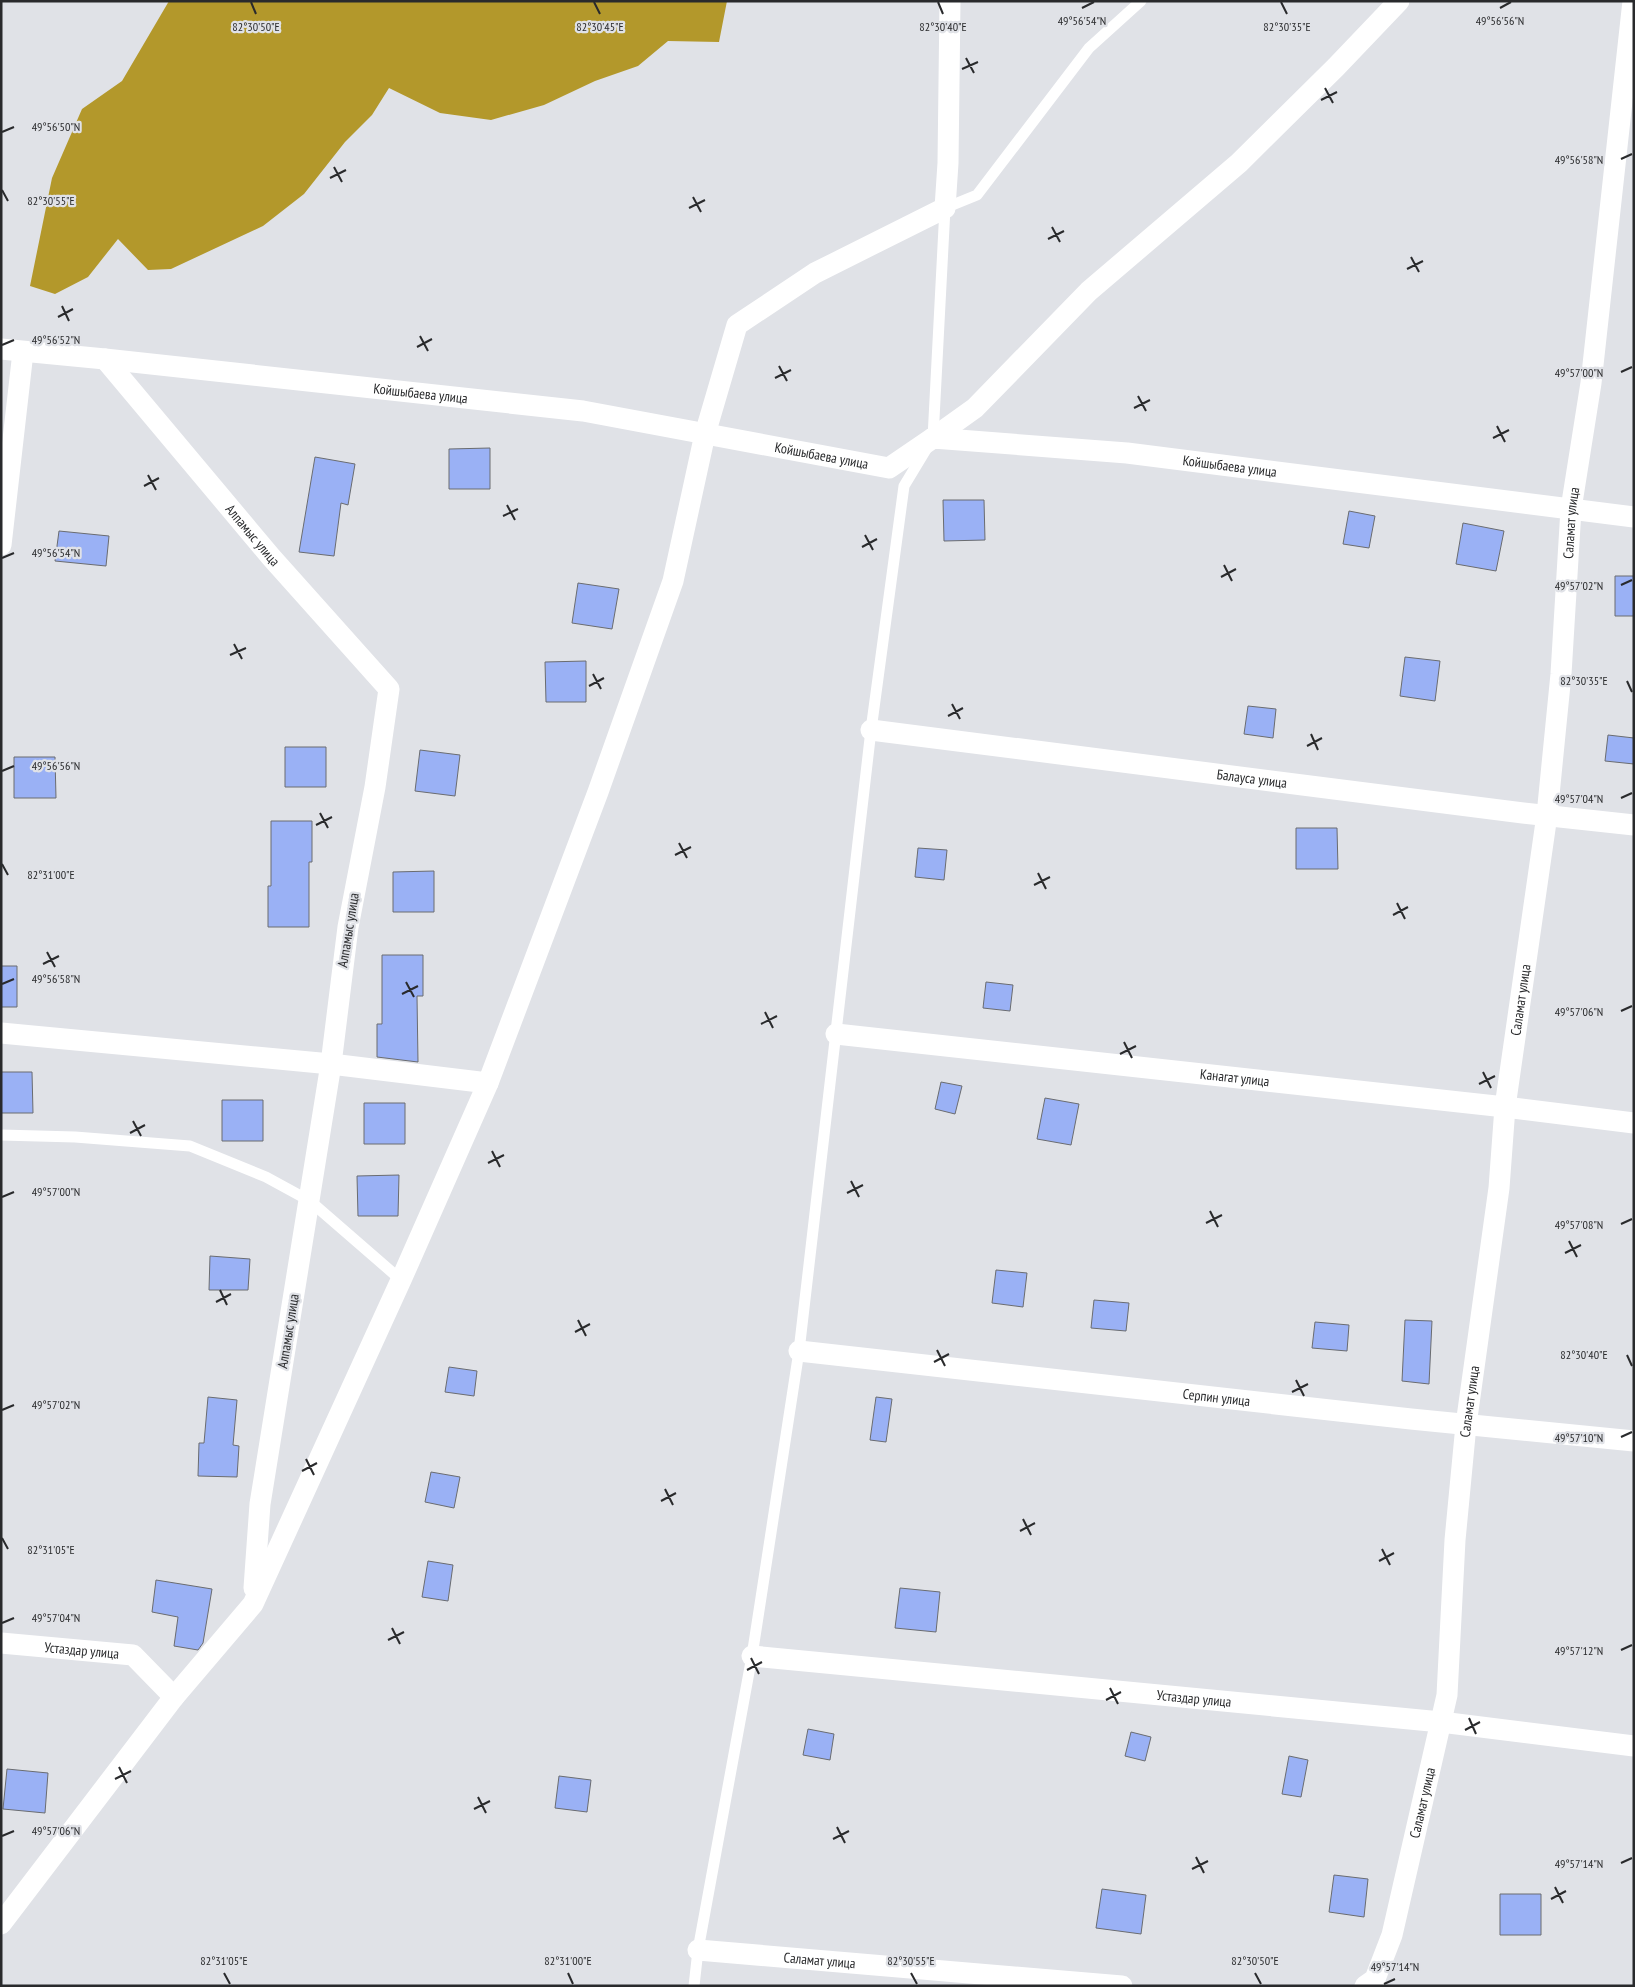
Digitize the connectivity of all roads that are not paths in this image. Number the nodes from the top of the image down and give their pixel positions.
1 (950, 1) edge
2 (1141, 1) edge
3 (1399, 1) edge
4 (1633, 1) edge
5 (945, 208) junction
6 (1, 349) edge
7 (23, 352) junction
8 (105, 359) junction
9 (704, 434) junction
10 (933, 438) junction
11 (1570, 509) junction
12 (1634, 517) edge
13 (1, 545) edge
14 (871, 730) junction
15 (1547, 815) junction
16 (1634, 825) edge
17 (1, 1033) edge
18 (836, 1034) junction
19 (331, 1064) junction
20 (488, 1083) junction
21 (1505, 1107) junction
22 (1634, 1123) edge
23 (1, 1135) edge
24 (310, 1202) junction
25 (401, 1280) junction
26 (799, 1351) junction
27 (1466, 1425) junction
28 (1634, 1441) edge
29 (253, 1604) junction
30 (1, 1643) edge
31 (752, 1656) junction
32 (174, 1697) junction
33 (1442, 1722) junction
34 (1634, 1746) edge
35 (1, 1924) edge
36 (698, 1950) junction
37 (694, 1986) edge
38 (1122, 1986) edge
39 (1365, 1986) edge

1 - 5 street
2 - 5 lane
3 - 10 street
4 - 11 street, Саламат улица
5 - 9 street
5 - 10 lane
6 - 7 street, Койшыбаева улица
7 - 8 street, Койшыбаева улица
7 - 13 street
8 - 9 street, Койшыбаева улица
8 - 19 street, Алпамыс улица
9 - 10 street, Койшыбаева улица
9 - 20 street
10 - 11 street, Койшыбаева улица
10 - 14 lane
11 - 12 street, Койшыбаева улица
11 - 15 street, Саламат улица
14 - 15 street, Балауса улица
14 - 18 lane
15 - 16 street, Балауса улица
15 - 21 street, Саламат улица
17 - 19 street
18 - 21 street, Канагат улица
18 - 26 lane
19 - 20 street
19 - 24 street, Алпамыс улица
20 - 25 street
21 - 22 street, Канагат улица
21 - 27 street, Саламат улица
23 - 24 lane
24 - 25 lane
24 - 29 street, Алпамыс улица
25 - 29 street
26 - 27 street, Серпин улица
26 - 31 lane
27 - 28 street, Серпин улица
27 - 33 street, Саламат улица
29 - 32 street
30 - 32 street, Устаздар улица
31 - 33 street, Устаздар улица
31 - 36 lane
32 - 35 street
33 - 34 street, Устаздар улица
33 - 39 street, Саламат улица
36 - 37 lane
36 - 38 street, Саламат улица

